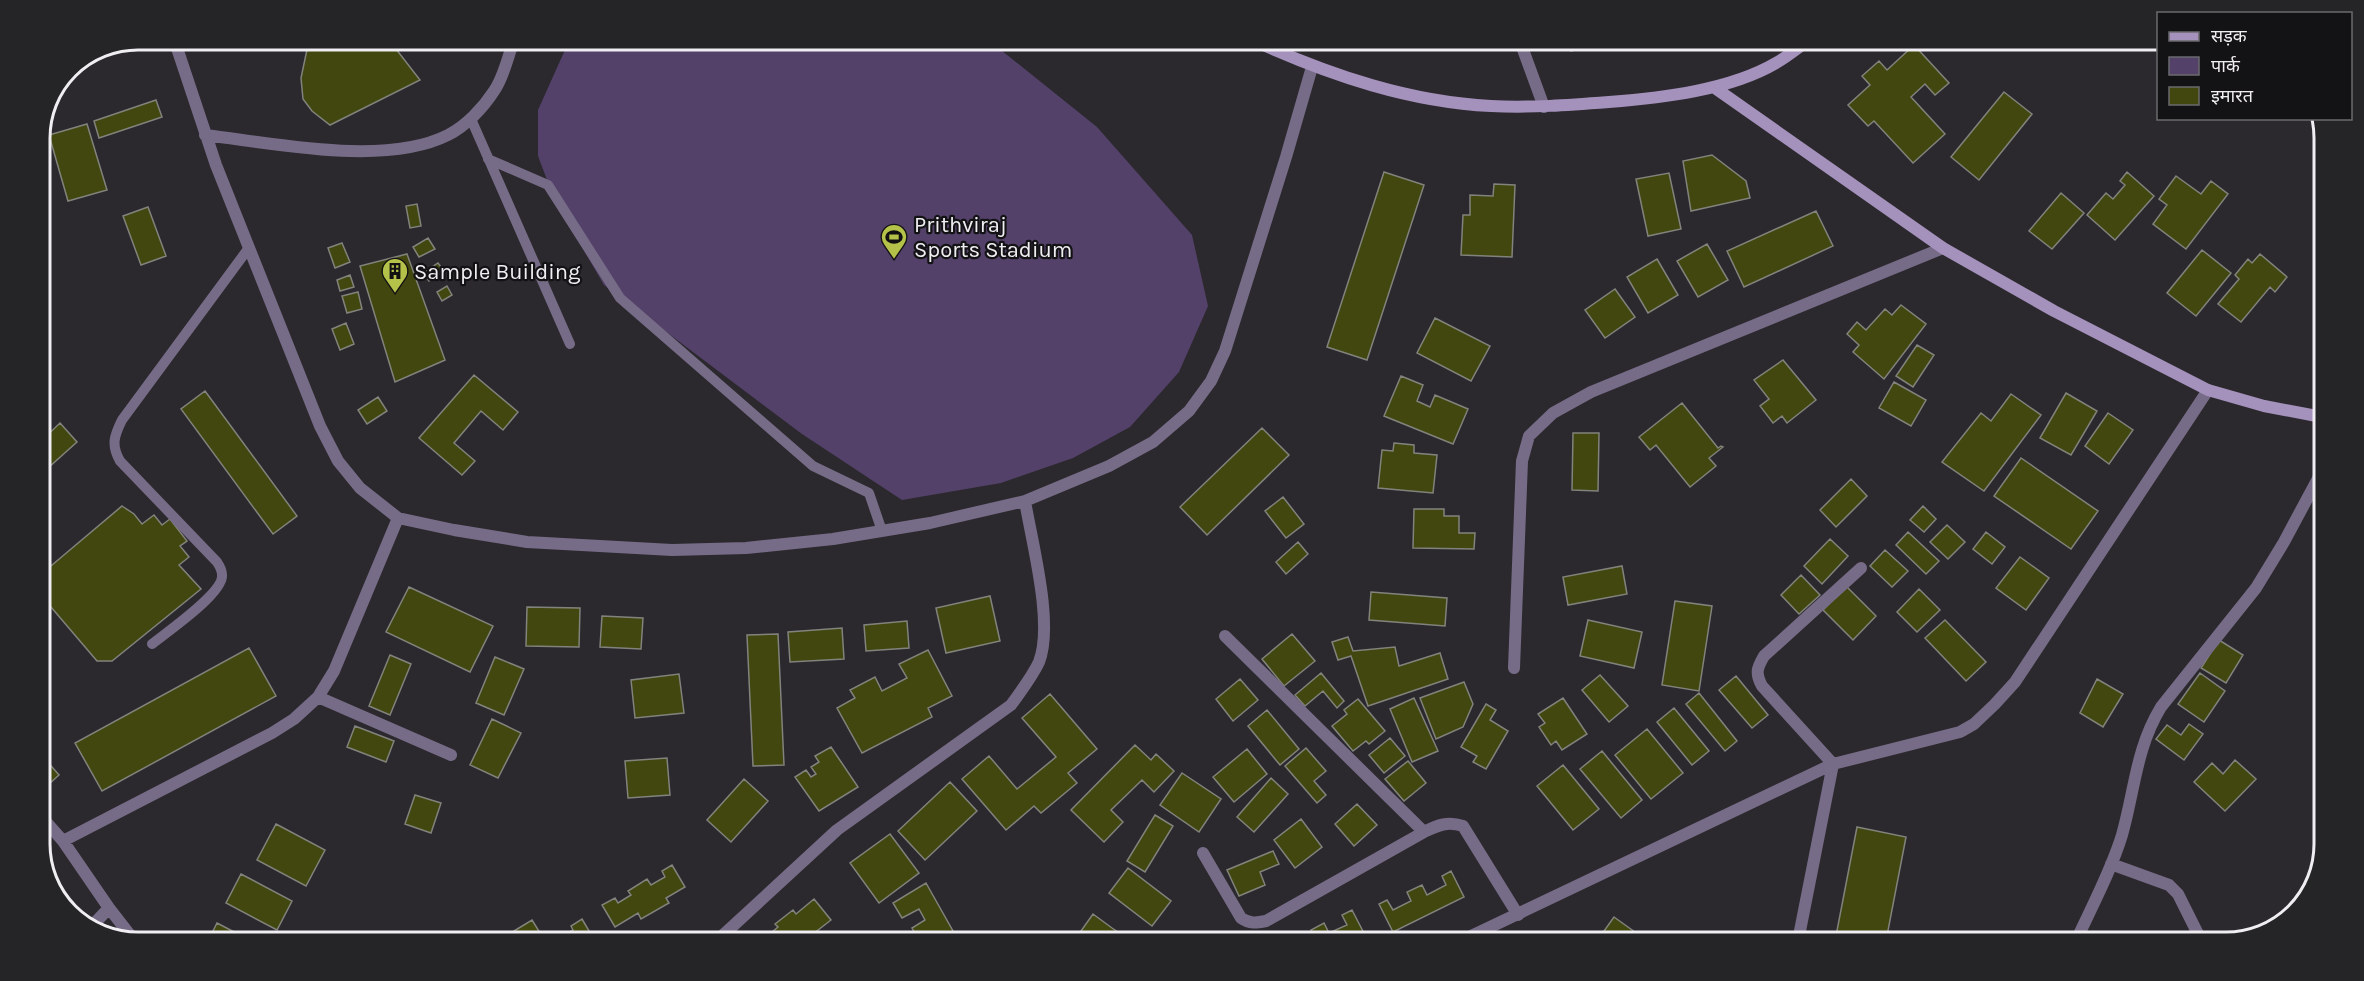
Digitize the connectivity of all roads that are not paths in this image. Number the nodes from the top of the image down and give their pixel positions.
1 (178, 50) edge
2 (510, 50) edge
3 (1274, 50) edge
4 (1523, 50) edge
5 (1796, 50) edge
6 (1312, 67) junction
7 (1715, 88) junction
8 (1544, 107) junction
9 (471, 119) junction
10 (205, 135) junction
11 (488, 159) junction
12 (1943, 248) junction
13 (248, 249) junction
14 (570, 344) dead end
15 (2208, 390) junction
16 (2314, 415) edge
17 (2314, 486) edge
18 (1025, 501) junction
19 (398, 518) junction
20 (882, 531) junction
21 (1861, 568) dead end
22 (1226, 636) dead end
23 (152, 644) dead end
24 (1514, 668) dead end
25 (318, 697) junction
26 (451, 755) dead end
27 (1833, 764) junction
28 (50, 826) edge
29 (1424, 832) junction
30 (63, 841) junction
31 (1203, 853) dead end
32 (2111, 864) junction
33 (109, 908) junction
34 (1518, 915) junction
35 (97, 921) edge
36 (127, 931) edge
37 (726, 932) edge
38 (1480, 932) edge
39 (1800, 932) edge
40 (2080, 932) edge
41 (2197, 932) edge

1 - 10 street
2 - 9 street
3 - 6 street
4 - 8 street
5 - 7 street
6 - 8 street
6 - 18 street
7 - 8 street
7 - 12 street
9 - 10 street
9 - 11 lane
10 - 13 street
11 - 14 lane
11 - 20 lane
12 - 15 street
12 - 24 street
13 - 19 street
13 - 23 lane
15 - 16 street
15 - 27 street
17 - 32 street
18 - 20 street
18 - 37 street
19 - 20 street
19 - 25 street
21 - 27 street
22 - 29 street
25 - 26 street
25 - 30 street
27 - 34 street
27 - 39 street
28 - 30 street
29 - 31 street
29 - 34 street
30 - 33 street
32 - 40 street
32 - 41 street
33 - 35 street
33 - 36 street
34 - 38 street

